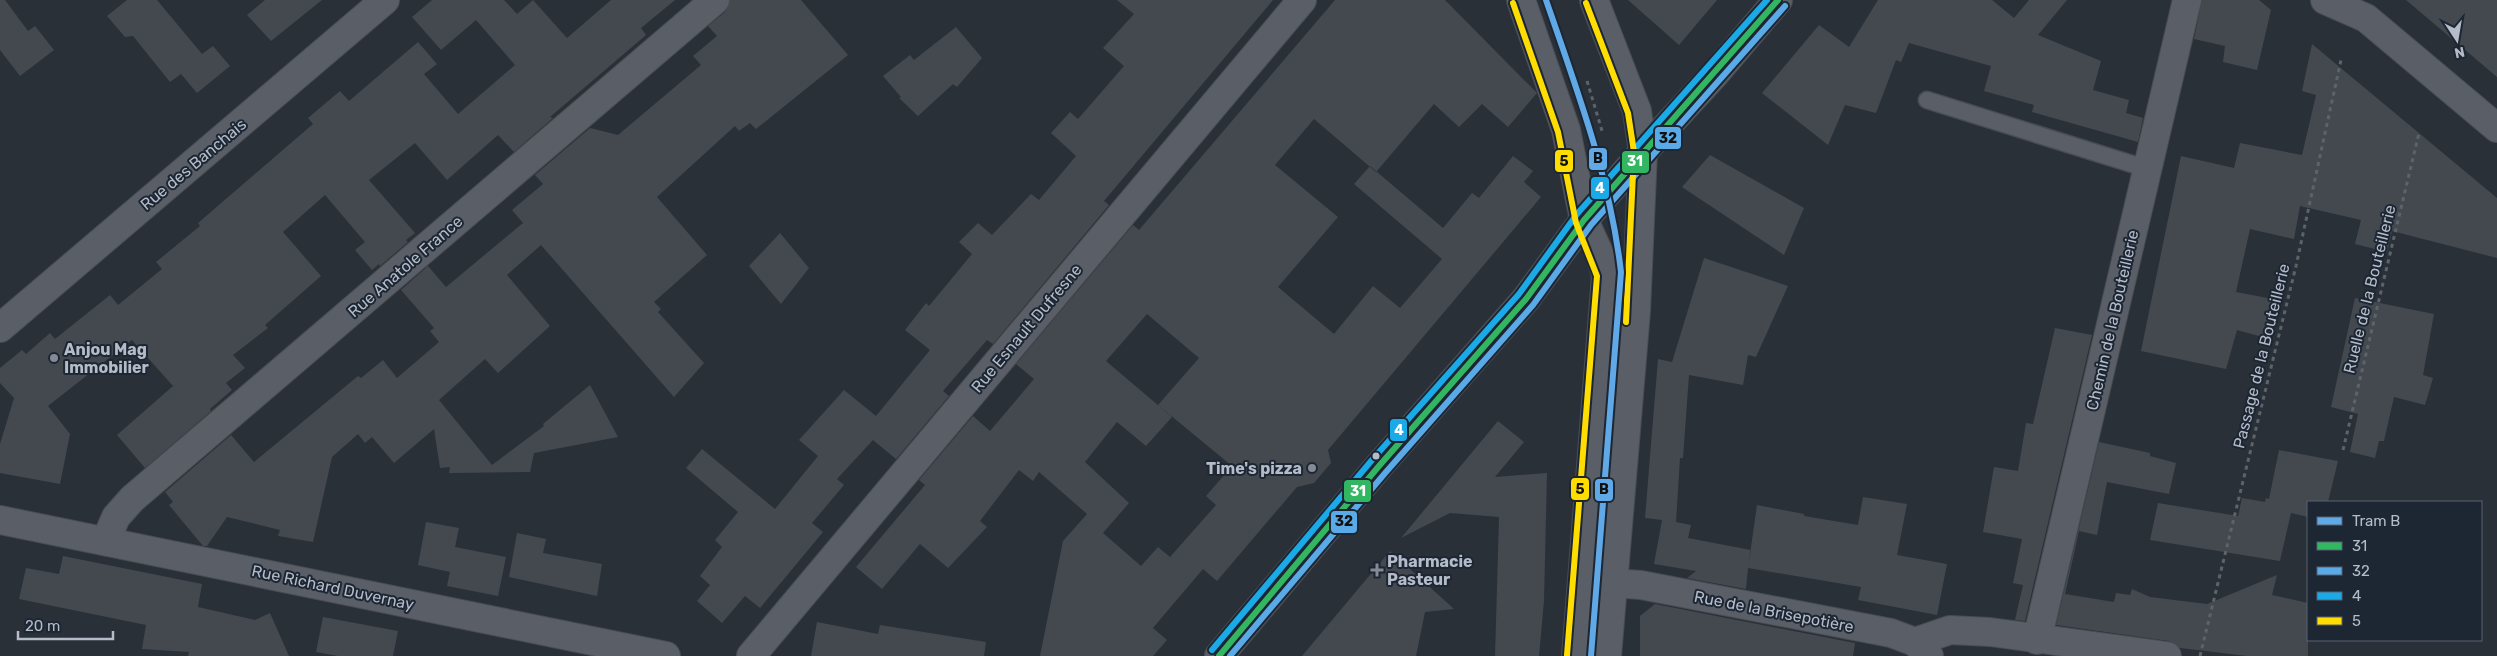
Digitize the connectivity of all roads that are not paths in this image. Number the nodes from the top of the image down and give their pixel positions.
1 (386, 0) edge
2 (715, 0) edge
3 (1302, 0) edge
4 (1521, 0) edge
5 (1594, 0) edge
6 (1778, 0) edge
7 (2187, 0) edge
8 (2325, 0) edge
9 (1928, 100) dead end
10 (2497, 128) edge
11 (1643, 152) junction
12 (2148, 169) junction
13 (1584, 220) junction
14 (0, 328) edge
15 (0, 520) edge
16 (106, 540) junction
17 (1613, 583) junction
18 (2038, 640) junction
19 (1922, 649) edge
20 (666, 656) edge
21 (751, 656) edge
22 (1219, 656) edge
23 (1576, 656) edge
24 (1607, 656) edge
25 (2167, 656) edge

1 - 14 street, Rue des Banchais
2 - 16 street, Rue Anatole France
3 - 21 street, Rue Esnault Dufresne
4 - 13 street
5 - 11 street
6 - 11 main road
7 - 12 street, Chemin de la Bouteillerie
8 - 10 street
9 - 12 lane
11 - 13 main road
11 - 17 street
12 - 18 street, Chemin de la Bouteillerie
13 - 22 main road
13 - 23 street
15 - 16 street, Rue Richard Duvernay
16 - 20 street, Rue Richard Duvernay
17 - 19 street, Rue de la Brisepotière
17 - 24 street
18 - 19 street
18 - 25 street

